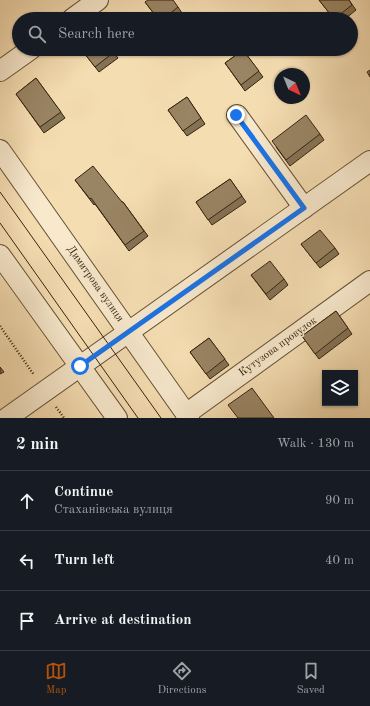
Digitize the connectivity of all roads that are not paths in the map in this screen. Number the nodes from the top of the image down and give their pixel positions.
1 (98, 0) edge
2 (82, 12) edge
3 (21, 56) edge
4 (0, 71) edge
5 (236, 115) dead end
6 (0, 150) edge
7 (370, 161) edge
8 (304, 208) junction
9 (0, 255) edge
10 (370, 281) edge
11 (129, 332) junction
12 (80, 366) junction
13 (188, 416) edge
14 (7, 418) edge
15 (116, 418) edge

1 - 2 street
3 - 4 street
5 - 8 street
6 - 11 street, Димитрова вулиця
7 - 8 street
8 - 11 street
9 - 12 street
10 - 13 street, Кутузова провулок
11 - 12 street
11 - 13 street, Димитрова вулиця
12 - 14 street
12 - 15 street

